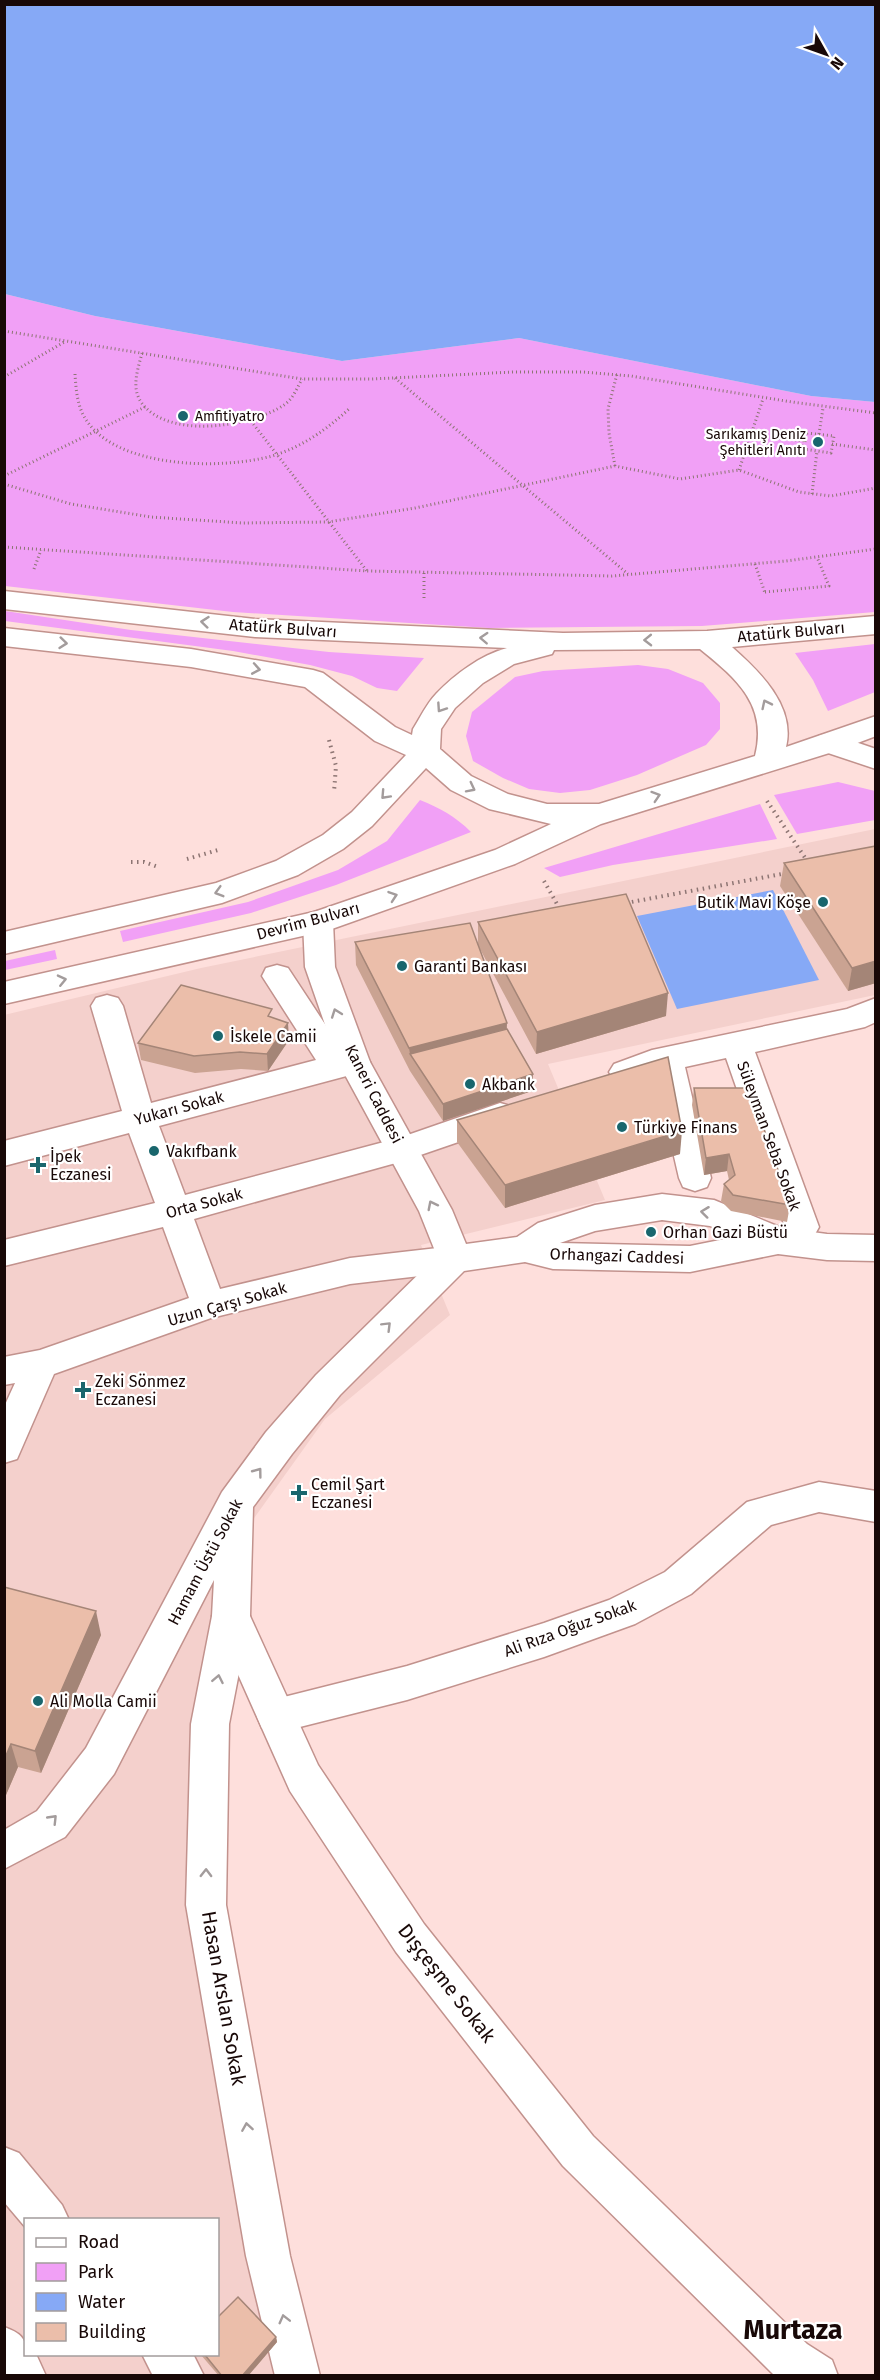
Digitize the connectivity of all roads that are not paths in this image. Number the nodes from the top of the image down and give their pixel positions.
1 (4, 600) edge
2 (876, 625) edge
3 (4, 637) edge
4 (707, 640) junction
5 (563, 642) junction
6 (876, 725) edge
7 (829, 743) junction
8 (425, 752) junction
9 (768, 760) junction
10 (876, 760) edge
11 (600, 814) junction
12 (318, 922) junction
13 (4, 943) edge
14 (277, 976) dead end
15 (4, 993) edge
16 (107, 1006) dead end
17 (876, 1009) edge
18 (737, 1045) junction
19 (667, 1059) junction
20 (345, 1064) junction
21 (598, 1081) edge
22 (522, 1108) edge
23 (140, 1119) junction
24 (403, 1149) junction
25 (4, 1154) edge
26 (695, 1178) dead end
27 (174, 1211) junction
28 (790, 1234) junction
29 (876, 1248) edge
30 (525, 1249) junction
31 (4, 1254) edge
32 (455, 1259) junction
33 (209, 1305) junction
34 (41, 1364) junction
35 (4, 1371) edge
36 (4, 1448) edge
37 (235, 1503) junction
38 (876, 1507) edge
39 (231, 1616) junction
40 (276, 1716) junction
41 (4, 1851) edge
42 (4, 2168) edge
43 (45, 2218) edge
44 (4, 2349) edge
45 (165, 2356) edge
46 (24, 2376) edge
47 (182, 2376) edge
48 (298, 2376) edge
49 (816, 2376) edge

5 -> 1 street, Atatürk Bulvarı
2 - 4 street, Atatürk Bulvarı
3 -> 8 street
4 -> 5 street, Atatürk Bulvarı
9 -> 4 street, Atatürk Bulvarı
5 -> 8 street, Atatürk Bulvarı
6 - 7 street
7 - 9 street
7 - 10 street
8 -> 11 street
8 -> 13 street
11 -> 9 street
12 -> 11 street, Devrim Bulvarı
15 -> 12 street, Devrim Bulvarı
20 -> 12 street, Kaneri Caddesi
14 - 20 street
16 - 23 street
17 - 18 street, Süleyman Seba Sokak
18 - 19 street, Süleyman Seba Sokak
18 - 28 street, Süleyman Seba Sokak
19 - 21 street, Süleyman Seba Sokak
19 - 26 street
20 - 23 street, Yukarı Sokak
20 - 24 street, Kaneri Caddesi
22 - 24 street
23 - 25 street, Yukarı Sokak
23 - 27 street
24 - 27 street, Orta Sokak
32 -> 24 street, Kaneri Caddesi
27 - 31 street, Orta Sokak
27 - 33 street
28 - 29 street, Orhangazi Caddesi
28 - 30 street, Orhangazi Caddesi
28 -> 30 street, Orhangazi Caddesi
30 - 32 street, Orhangazi Caddesi
32 - 33 street, Uzun Çarşı Sokak
37 -> 32 street, Hamam Üstü Sokak
33 - 34 street, Uzun Çarşı Sokak
34 - 35 street, Uzun Çarşı Sokak
34 - 36 street
37 - 39 street, Dışçeşme Sokak
41 -> 37 street, Hamam Üstü Sokak
38 - 40 street, Ali Rıza Oğuz Sokak
39 - 40 street, Dışçeşme Sokak
48 -> 39 street, Hasan Arslan Sokak
40 - 49 street, Dışçeşme Sokak
42 - 43 street
44 - 46 street
45 - 47 street

